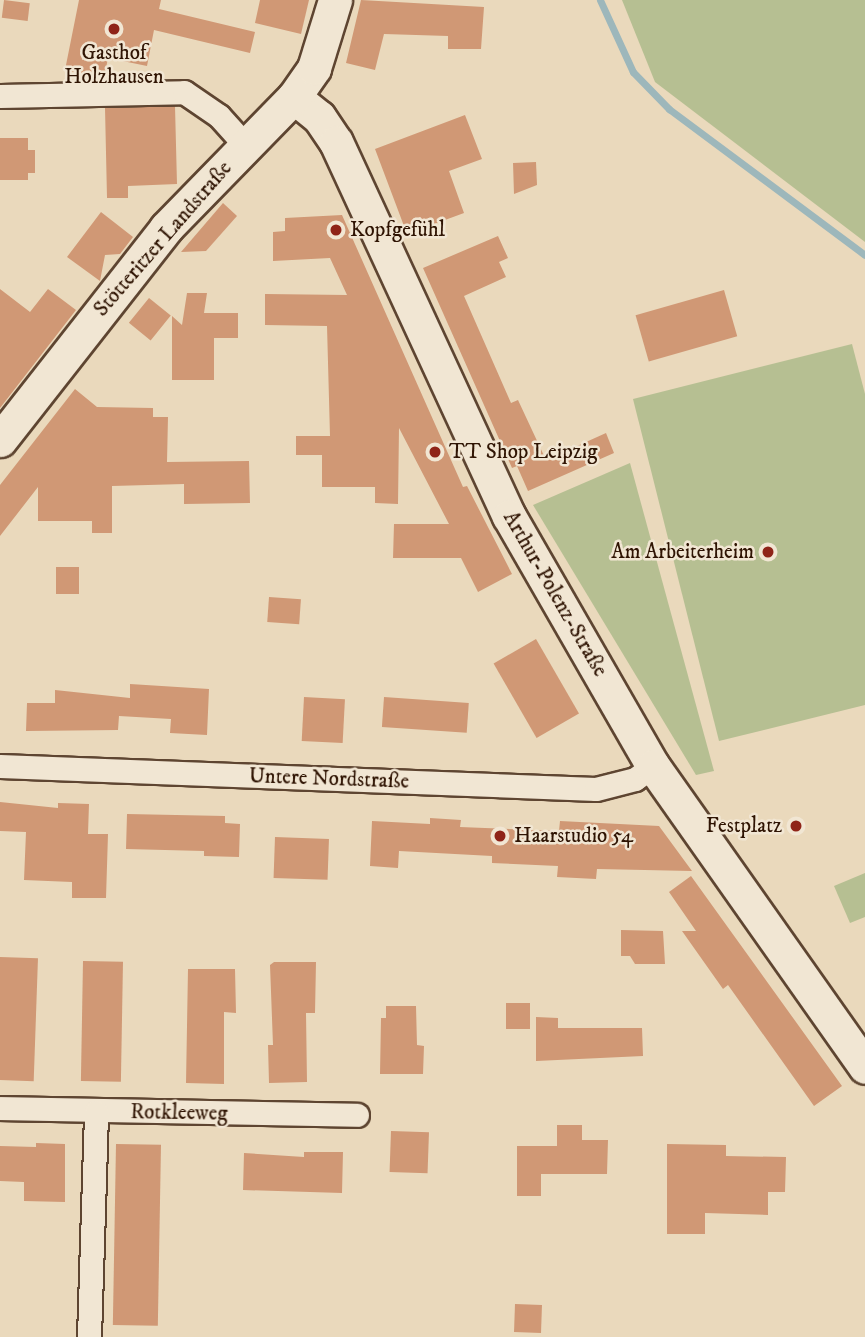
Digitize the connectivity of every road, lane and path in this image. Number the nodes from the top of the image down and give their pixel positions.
1 (335, 0) edge
2 (0, 96) edge
3 (293, 97) junction
4 (245, 145) junction
5 (0, 440) edge
6 (0, 766) edge
7 (653, 766) junction
8 (865, 1067) edge
9 (0, 1108) edge
10 (96, 1112) junction
11 (358, 1115) dead end
12 (89, 1337) edge

1 - 3 street, Stötteritzer Landstraße
2 - 4 street
3 - 4 street, Stötteritzer Landstraße
3 - 7 street, Arthur-Polenz-Straße
4 - 5 street, Stötteritzer Landstraße
6 - 7 street, Untere Nordstraße
7 - 8 street, Arthur-Polenz-Straße
9 - 10 street, Rotkleeweg
10 - 11 street, Rotkleeweg
10 - 12 street

